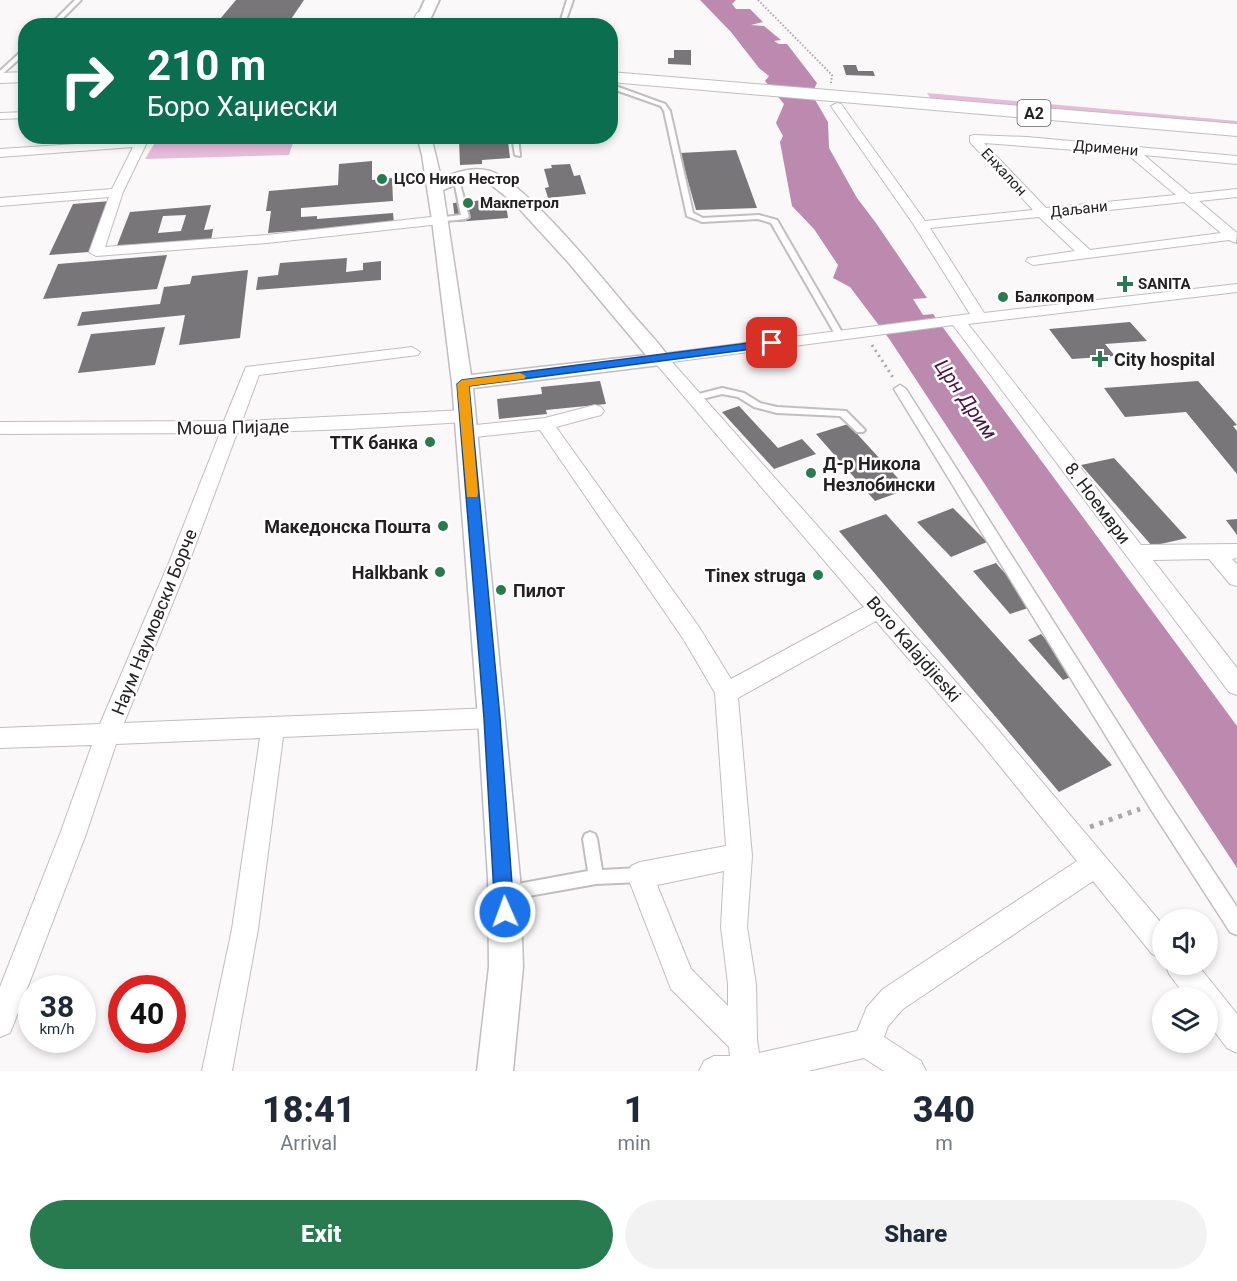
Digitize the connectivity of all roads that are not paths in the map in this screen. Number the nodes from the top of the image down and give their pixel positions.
1 (78, 0) edge
2 (432, 0) edge
3 (570, 0) edge
4 (59, 18) edge
5 (423, 18) edge
6 (564, 18) edge
7 (18, 57) edge
8 (0, 74) edge
9 (18, 77) edge
10 (0, 78) edge
11 (618, 78) edge
12 (618, 89) edge
13 (830, 99) junction
14 (18, 115) edge
15 (0, 116) edge
16 (1237, 130) edge
17 (974, 139) joint
18 (98, 144) edge
19 (140, 144) edge
20 (426, 144) edge
21 (516, 144) edge
22 (1130, 150) junction
23 (0, 153) edge
24 (518, 155) dead end
25 (1237, 160) edge
26 (431, 166) junction
27 (455, 177) junction
28 (435, 188) junction
29 (117, 192) junction
30 (1237, 193) edge
31 (1186, 199) junction
32 (0, 202) edge
33 (1043, 213) junction
34 (440, 220) junction
35 (921, 225) junction
36 (1234, 238) edge
37 (1086, 254) junction
38 (1033, 261) dead end
39 (1237, 288) edge
40 (980, 318) junction
41 (958, 321) junction
42 (838, 334) junction
43 (412, 352) dead end
44 (660, 359) junction
45 (896, 383) road end
46 (462, 384) junction
47 (694, 398) junction
48 (595, 411) dead end
49 (466, 424) junction
50 (545, 424) junction
51 (0, 428) edge
52 (230, 428) junction
53 (860, 430) dead end
54 (1237, 551) edge
55 (1215, 552) junction
56 (1136, 553) junction
57 (1237, 578) edge
58 (879, 609) junction
59 (1237, 685) edge
60 (726, 693) junction
61 (492, 718) junction
62 (273, 727) junction
63 (108, 733) junction
64 (0, 738) edge
65 (590, 840) dead end
66 (739, 856) junction
67 (1096, 864) junction
68 (640, 875) junction
69 (597, 877) junction
70 (504, 893) junction
71 (1237, 925) edge
72 (1152, 932) edge
73 (1187, 975) edge
74 (1197, 987) edge
75 (1218, 1014) edge
76 (0, 1023) edge
77 (1237, 1038) edge
78 (742, 1040) junction
79 (867, 1043) junction
80 (748, 1070) edge
81 (217, 1071) edge
82 (495, 1071) edge
83 (714, 1071) edge
84 (911, 1071) edge

1 - 4 lane
2 - 5 main road
3 - 6 lane
7 - 8 lane
9 - 10 main road
11 - 13 main road, A2
12 - 42 lane
13 - 16 main road, A2
13 - 35 street
14 - 15 street
17 - 22 street, Дримени
17 - 33 street, Енхалон
18 - 23 street
19 - 29 street
20 - 26 street
21 - 24 lane
22 - 25 street, Дримени
22 - 31 street
26 - 27 street
26 - 28 street
27 - 28 street
27 - 34 lane
27 - 44 street
28 - 34 street
29 - 32 street
29 - 34 street
30 - 31 street, Даљани
31 - 33 street, Даљани
31 - 36 street
33 - 35 street, Даљани
33 - 37 street, Енхалон
34 - 46 street
35 - 40 street
36 - 37 street
37 - 38 street
39 - 40 street
40 - 41 street
41 - 42 street
41 - 56 street, 8. Ноември
42 - 44 street
43 - 52 street, Наум Наумовски Борче
44 - 46 street
44 - 47 street, Boro Kalajdjieski
45 - 71 street
46 - 49 street
47 - 53 lane
47 - 58 street, Boro Kalajdjieski
48 - 50 street, Моша Пијаде
49 - 50 street, Моша Пијаде
49 - 52 street, Моша Пијаде
49 - 61 street
50 - 60 street
51 - 52 street, Моша Пијаде
52 - 63 street, Наум Наумовски Борче
54 - 55 street
55 - 56 street
55 - 57 street
56 - 59 street, 8. Ноември
58 - 60 street
58 - 67 street, Boro Kalajdjieski
60 - 66 street
61 - 62 street
61 - 70 street
62 - 63 street
62 - 81 street
63 - 64 street
63 - 76 street, Наум Наумовски Борче
65 - 69 lane
66 - 68 street
66 - 78 street
67 - 72 street, Boro Kalajdjieski
67 - 79 street
68 - 69 lane
68 - 78 street
69 - 70 lane
70 - 82 street
73 - 74 street
75 - 77 street
78 - 80 street
79 - 80 street
79 - 84 street
80 - 83 street

